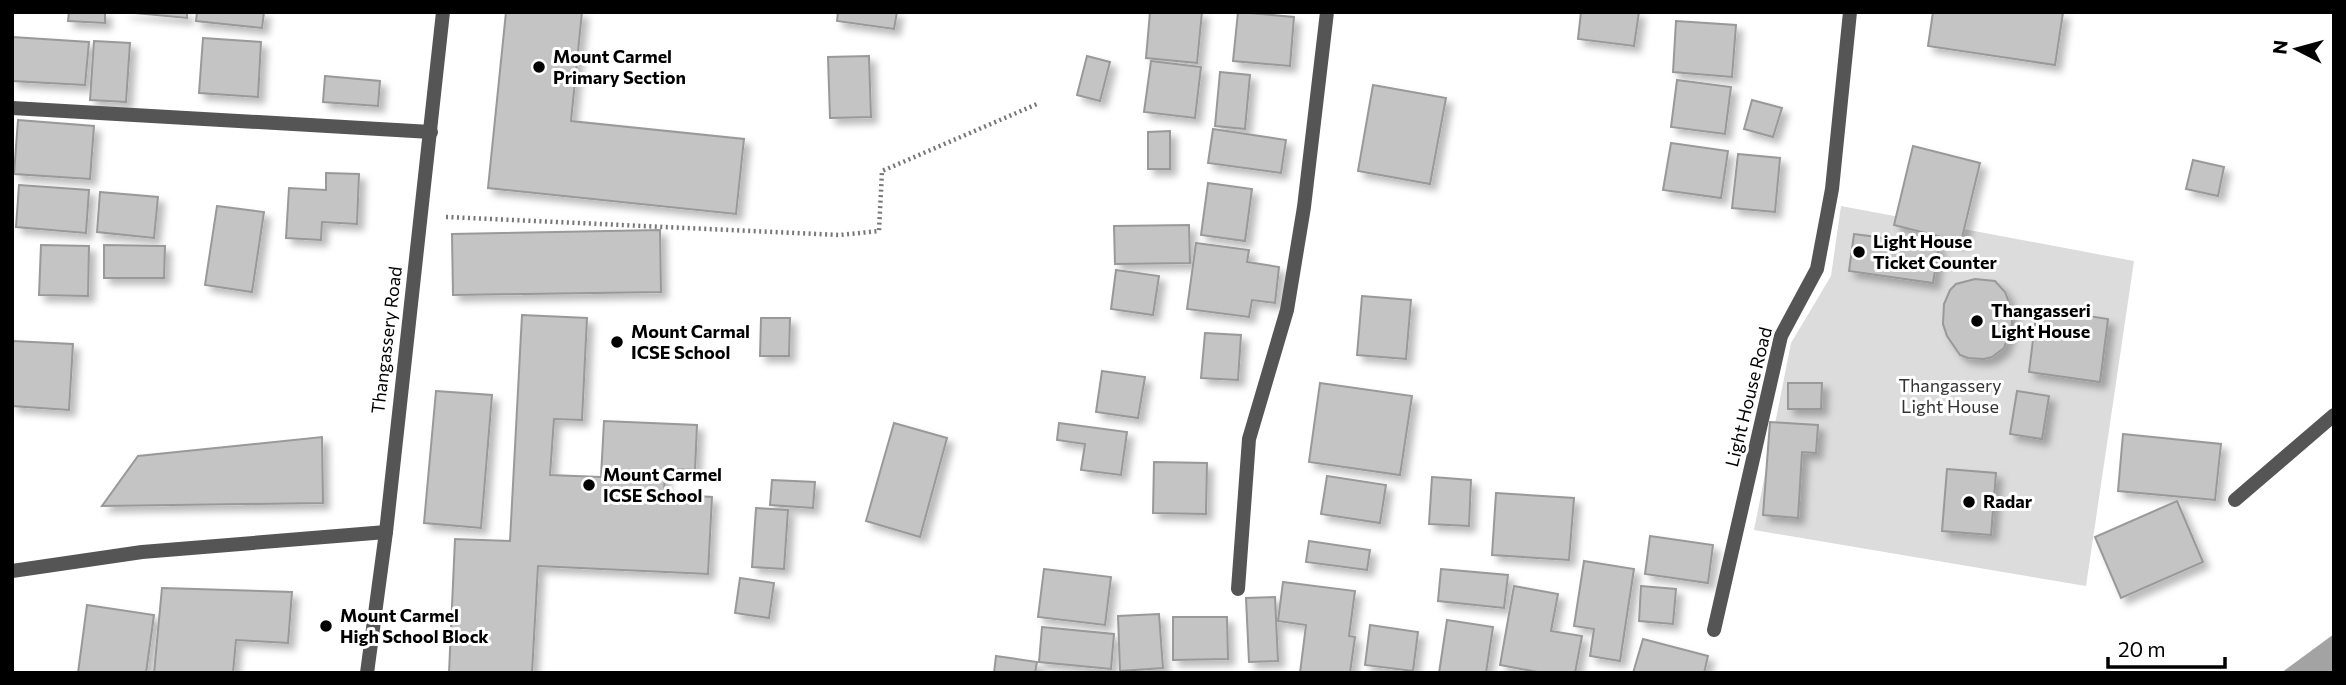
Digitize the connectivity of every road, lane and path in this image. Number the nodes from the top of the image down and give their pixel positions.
1 (443, 12) edge
2 (1327, 12) edge
3 (1850, 12) edge
4 (1037, 104) dead end
5 (12, 108) edge
6 (431, 132) junction
7 (421, 216) junction
8 (2334, 415) edge
9 (2235, 500) dead end
10 (386, 531) junction
11 (12, 571) edge
12 (1238, 589) dead end
13 (1714, 630) dead end
14 (367, 673) edge

1 - 6 street, Thangassery Road
2 - 12 street
3 - 13 street, Light House Road
4 - 7 path
5 - 6 street
6 - 7 street, Thangassery Road
7 - 10 street, Thangassery Road
8 - 9 street
10 - 11 street
10 - 14 street, Thangassery Road

